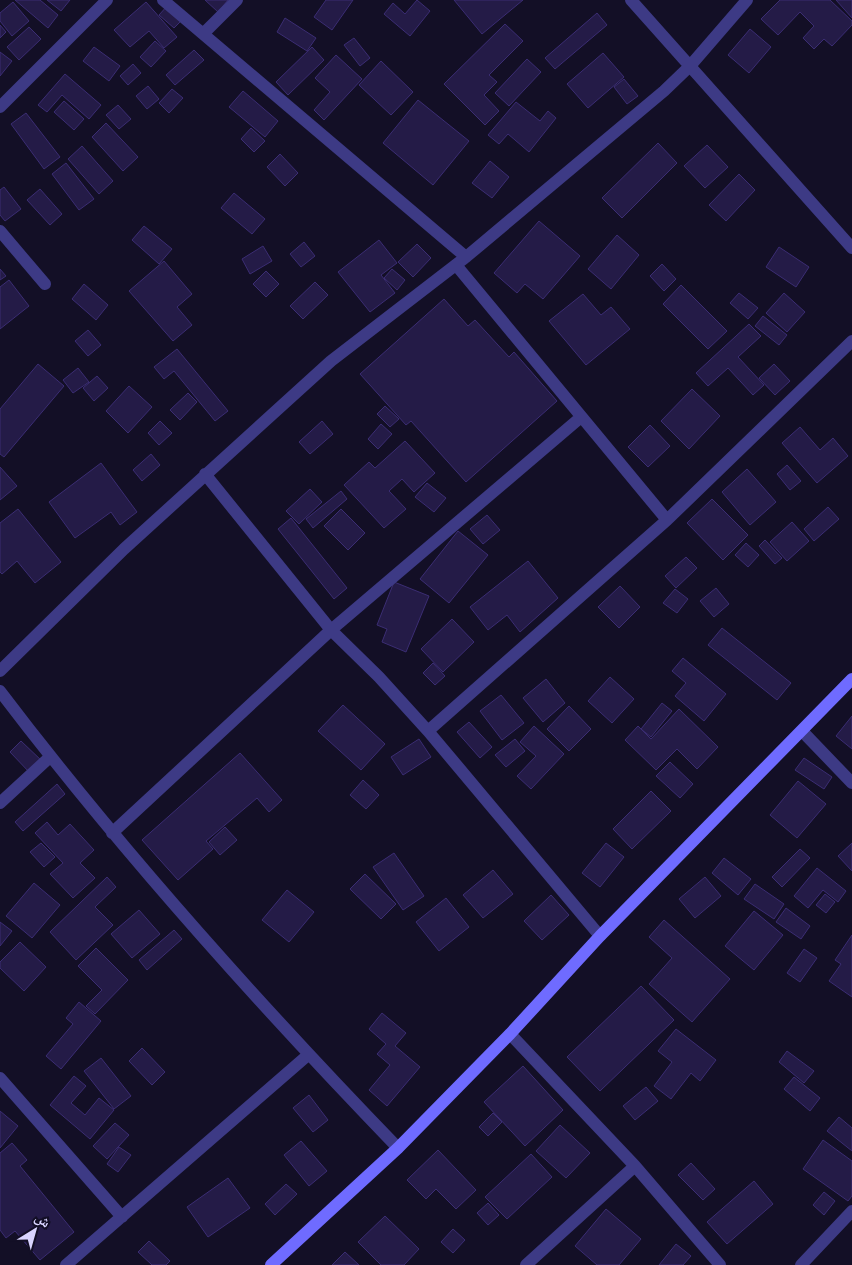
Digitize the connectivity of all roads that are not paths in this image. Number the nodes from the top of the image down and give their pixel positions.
1 (107, 0) edge
2 (163, 0) edge
3 (238, 0) edge
4 (631, 0) edge
5 (747, 0) edge
6 (204, 33) junction
7 (690, 66) junction
8 (0, 107) edge
9 (0, 231) edge
10 (852, 248) edge
11 (461, 261) junction
12 (45, 284) dead end
13 (852, 341) edge
14 (580, 418) junction
15 (205, 474) junction
16 (667, 520) junction
17 (332, 630) junction
18 (0, 671) edge
19 (852, 679) edge
20 (0, 691) edge
21 (802, 731) junction
22 (428, 732) junction
23 (50, 757) junction
24 (852, 783) edge
25 (0, 803) edge
26 (112, 834) junction
27 (600, 936) junction
28 (510, 1034) junction
29 (308, 1055) junction
30 (0, 1078) edge
31 (398, 1148) junction
32 (635, 1166) junction
33 (852, 1211) edge
34 (122, 1217) junction
35 (66, 1265) edge
36 (271, 1265) edge
37 (526, 1265) edge
38 (720, 1265) edge
39 (801, 1265) edge

1 - 8 street
2 - 6 street
3 - 6 street
4 - 7 street
5 - 7 street
6 - 11 street
7 - 10 street
7 - 11 street
9 - 12 street
11 - 14 street
11 - 15 street
13 - 16 street
14 - 16 street
14 - 17 street
15 - 17 street
15 - 18 street
16 - 22 street
17 - 22 street
17 - 26 street
19 - 21 street
20 - 23 street
21 - 24 street
21 - 27 street
22 - 27 street
23 - 25 street
23 - 26 street
26 - 29 street
27 - 28 street
28 - 31 street
28 - 32 street
29 - 31 street
29 - 34 street
30 - 34 street
31 - 36 street
32 - 37 street
32 - 38 street
33 - 39 street
34 - 35 street

